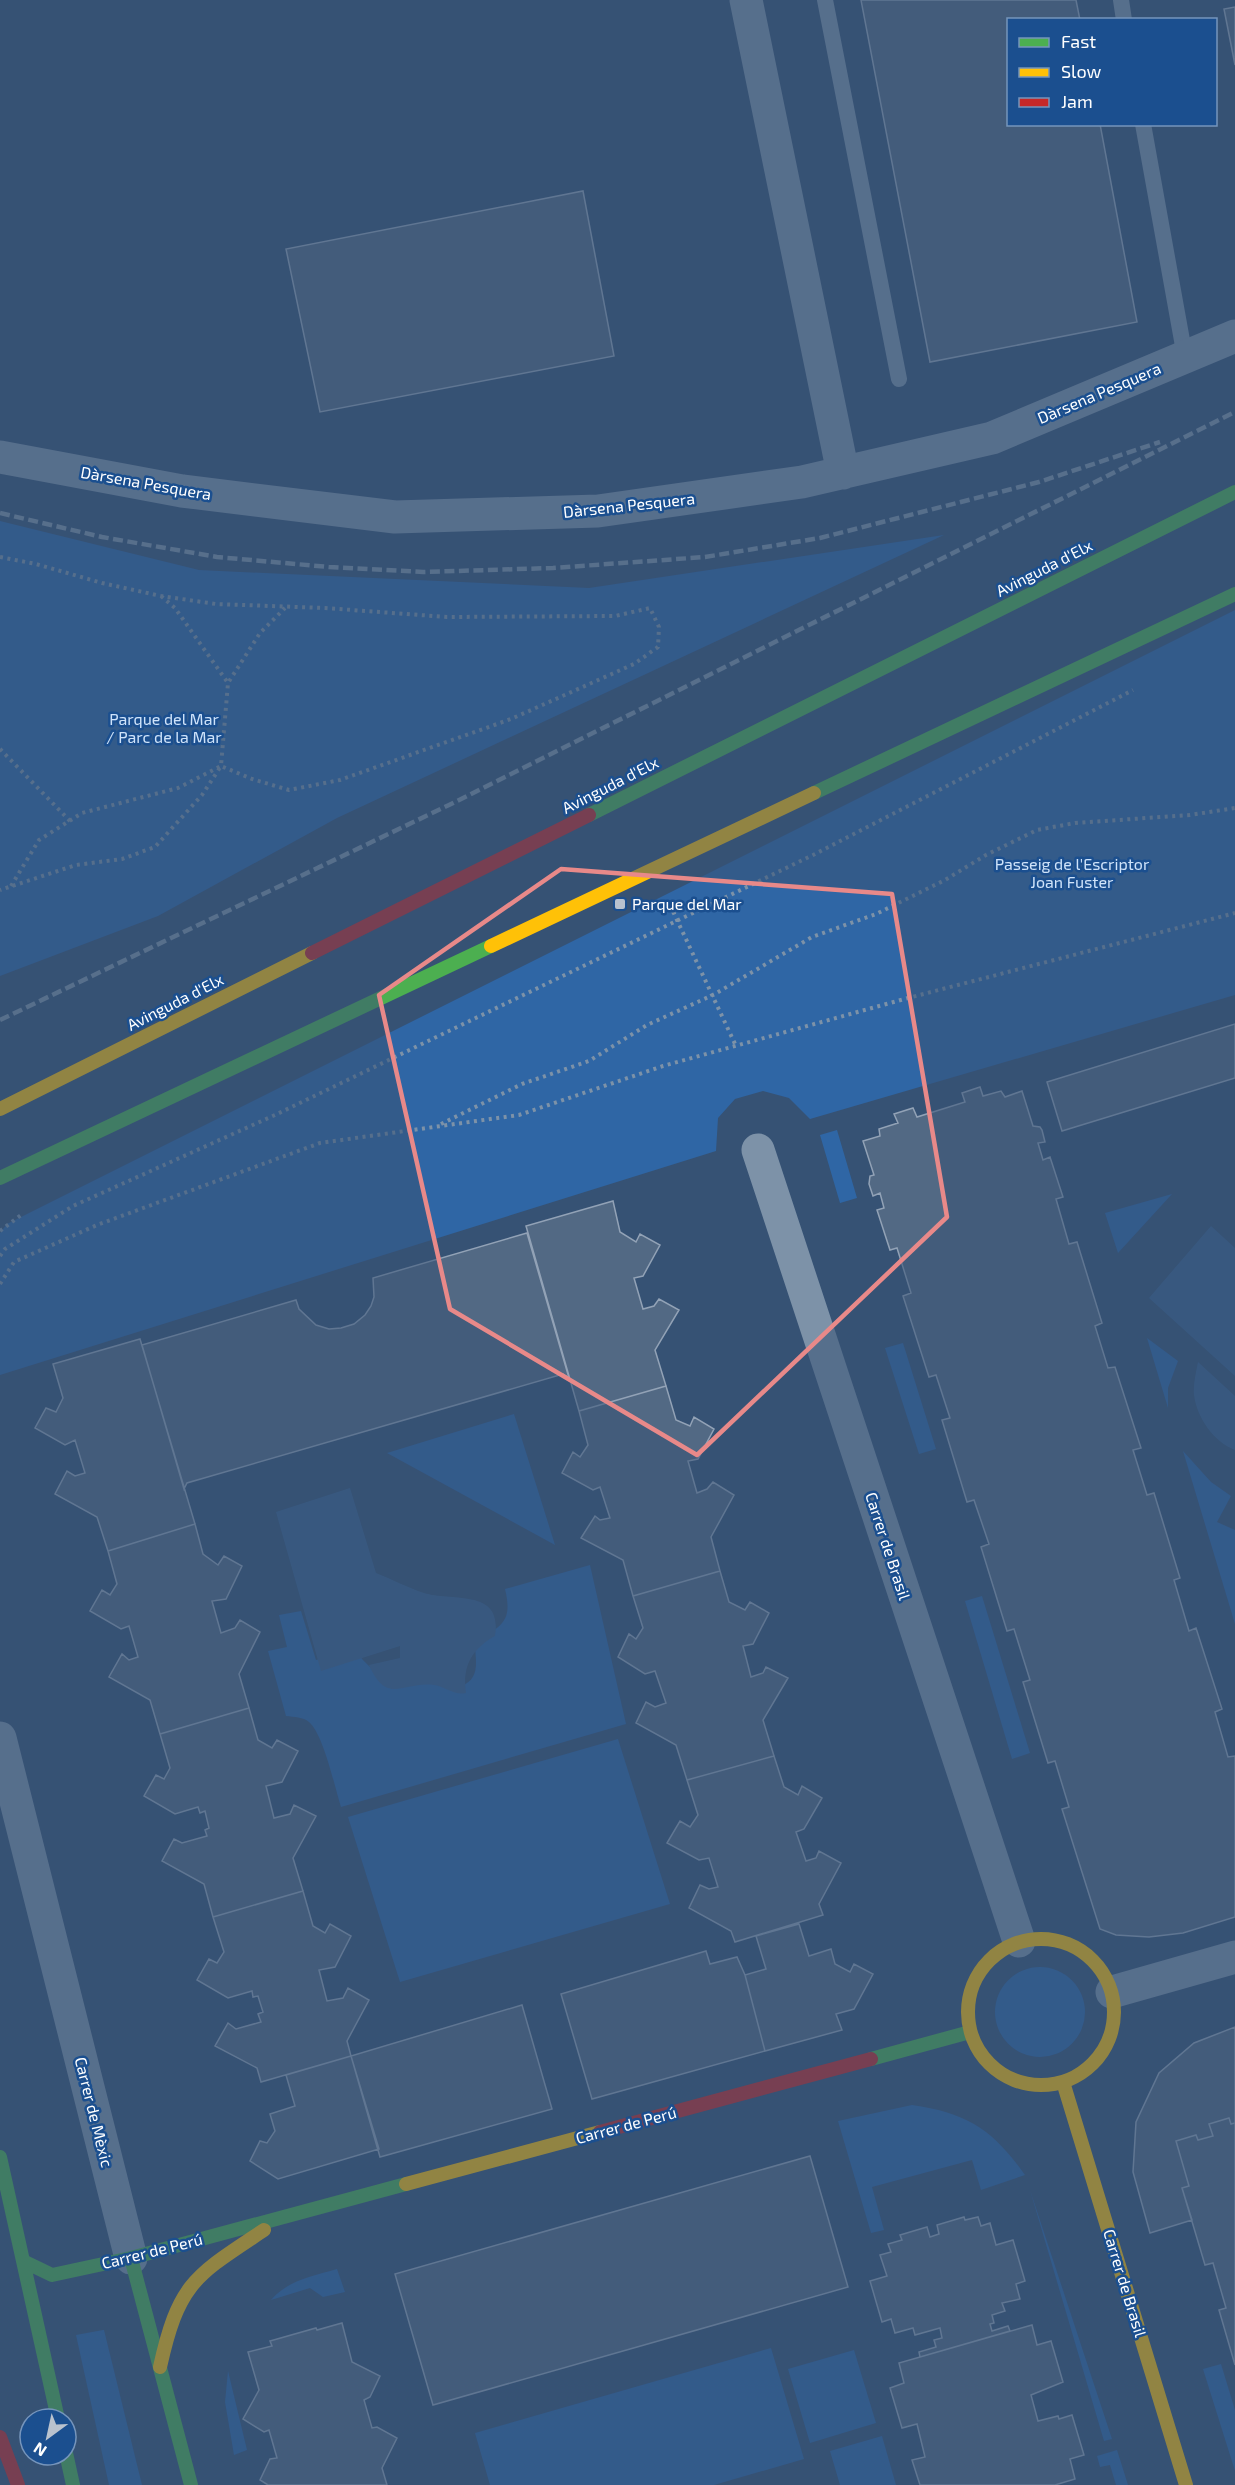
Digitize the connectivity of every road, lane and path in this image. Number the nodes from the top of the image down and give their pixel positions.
1 (746, 0) edge
2 (825, 0) edge
3 (1120, 0) edge
4 (1124, 18) edge
5 (1143, 126) edge
6 (1235, 336) edge
7 (1185, 357) junction
8 (898, 379) dead end
9 (0, 457) edge
10 (843, 473) junction
11 (1235, 492) edge
12 (0, 557) edge
13 (1235, 594) edge
14 (161, 596) junction
15 (286, 607) junction
16 (228, 683) junction
17 (1141, 686) dead end
18 (0, 750) edge
19 (221, 766) junction
20 (1235, 808) edge
21 (70, 820) junction
22 (11, 886) junction
23 (0, 890) edge
24 (668, 902) dead end
25 (1235, 913) edge
26 (677, 920) junction
27 (713, 995) junction
28 (736, 1046) junction
29 (0, 1108) edge
30 (436, 1127) junction
31 (758, 1150) dead end
32 (0, 1178) edge
33 (0, 1256) edge
34 (0, 1284) edge
35 (0, 1738) edge
36 (1018, 1941) junction
37 (1235, 1957) edge
38 (1112, 1992) junction
39 (970, 2032) junction
40 (1063, 2082) junction
41 (0, 2157) edge
42 (282, 2217) junction
43 (131, 2258) junction
44 (23, 2261) junction
45 (160, 2368) junction
46 (55, 2407) edge
47 (0, 2437) edge
48 (69, 2467) edge
49 (18, 2485) edge
50 (73, 2485) edge
51 (191, 2485) edge
52 (1186, 2485) edge

1 - 10 street
2 - 8 lane
3 - 4 lane
5 - 7 lane
6 - 7 street, Dàrsena Pesquera
7 - 10 street, Dàrsena Pesquera
9 - 10 street, Dàrsena Pesquera
11 - 29 main road, Avinguda d'Elx
12 - 14 path
13 - 32 main road
14 - 15 path
14 - 16 path
15 - 16 path
15 - 19 path
16 - 19 path
17 - 26 path
18 - 21 path
19 - 21 path
19 - 22 path
20 - 27 path
21 - 22 path
22 - 23 path
24 - 26 path
25 - 28 path
26 - 27 path
26 - 33 path
27 - 28 path
27 - 30 path
28 - 30 path
30 - 34 path
31 - 36 street, Carrer de Brasil
35 - 43 street, Carrer de Mèxic
36 - 38 main road
36 - 39 main road
37 - 38 street
38 - 40 main road
39 - 40 main road
39 - 42 main road, Carrer de Perú
40 - 52 main road, Carrer de Brasil
41 - 44 main road
42 - 43 main road, Carrer de Perú
42 - 45 main road, Carrer de Perú
43 - 44 main road, Carrer de Perú
43 - 45 main road, Carrer de Mèxic
44 - 46 main road
45 - 51 main road, Carrer de Mèxic
47 - 49 main road
48 - 50 main road

